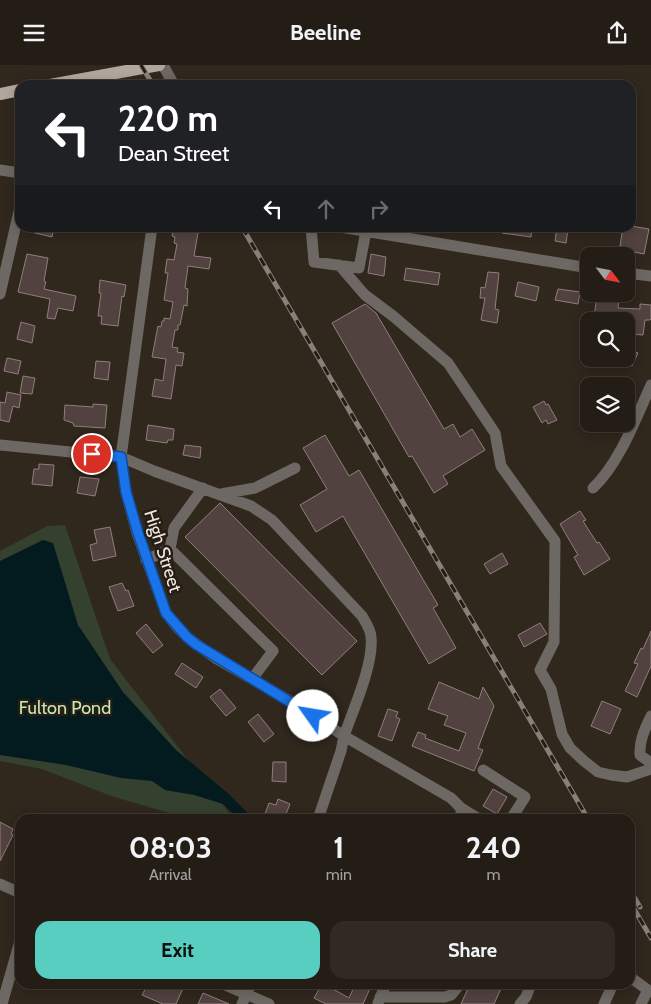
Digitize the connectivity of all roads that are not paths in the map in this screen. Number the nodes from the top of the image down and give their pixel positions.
1 (161, 65) edge
2 (78, 80) edge
3 (171, 80) edge
4 (15, 92) edge
5 (0, 94) edge
6 (0, 170) edge
7 (15, 172) edge
8 (15, 228) edge
9 (151, 232) edge
10 (311, 232) edge
11 (366, 232) edge
12 (372, 232) edge
13 (339, 265) junction
14 (580, 267) edge
15 (635, 274) edge
16 (651, 276) edge
17 (0, 293) edge
18 (651, 385) edge
19 (0, 445) edge
20 (121, 457) junction
21 (296, 468) dead end
22 (593, 488) dead end
23 (203, 489) junction
24 (219, 494) junction
25 (170, 549) junction
26 (146, 560) junction
27 (252, 679) junction
28 (651, 716) edge
29 (344, 736) junction
30 (651, 763) edge
31 (651, 769) edge
32 (483, 770) dead end
33 (461, 813) edge
34 (320, 814) edge
35 (514, 814) edge
36 (0, 884) edge
37 (15, 891) edge
38 (15, 958) edge
39 (635, 981) edge
40 (235, 989) edge
41 (384, 989) edge
42 (456, 989) edge
43 (529, 989) edge
44 (611, 989) edge
45 (247, 994) edge
46 (379, 1001) edge
47 (606, 1003) edge
48 (2, 1004) edge
49 (269, 1004) edge
50 (520, 1004) edge
51 (641, 1004) edge

1 - 2 main road
1 - 3 street
4 - 5 main road
6 - 7 street
8 - 17 street
9 - 20 street, High Street
10 - 13 street
11 - 13 street
12 - 14 street
13 - 31 street
15 - 16 street
18 - 22 street
19 - 20 street
20 - 23 street
20 - 26 street, High Street
21 - 24 street
23 - 24 street
23 - 25 street
24 - 29 street
25 - 26 street
25 - 27 street
26 - 27 street, High Street
27 - 29 street, High Street
28 - 30 street
29 - 33 street, High Street
29 - 34 street
32 - 35 street
36 - 37 street
38 - 48 street
39 - 51 street
40 - 45 street
41 - 46 street
42 - 46 street
43 - 50 street
44 - 47 street
45 - 49 street

